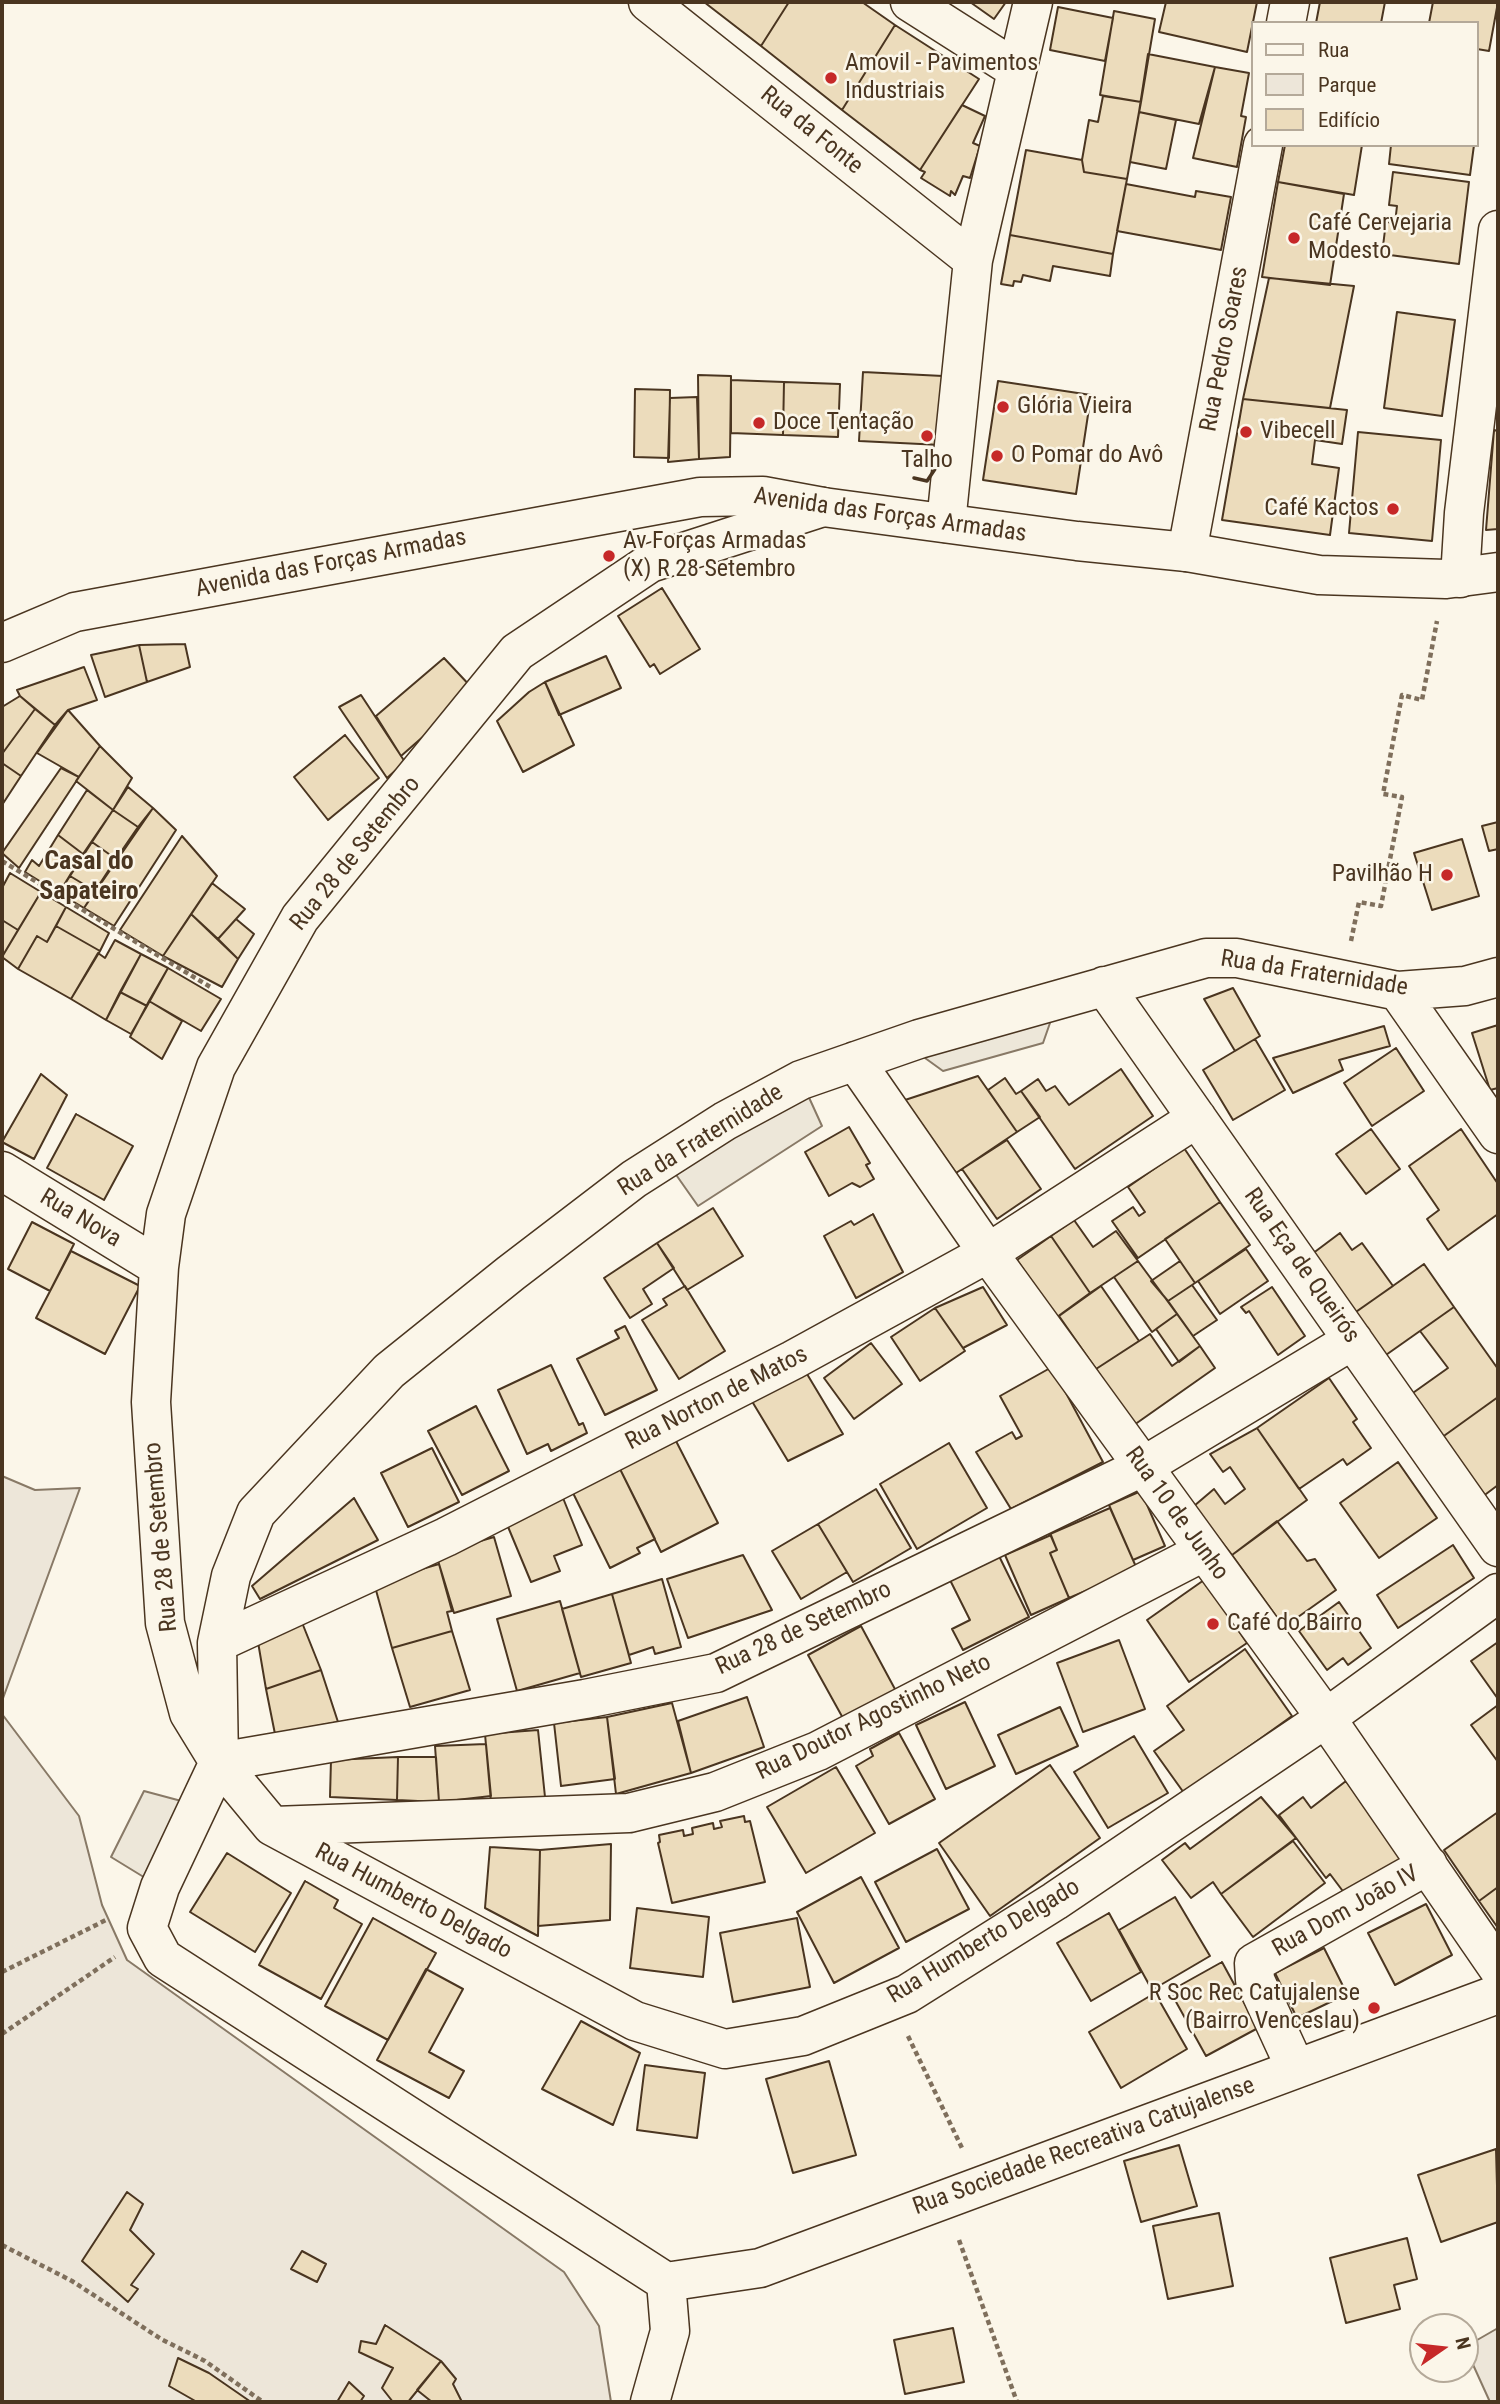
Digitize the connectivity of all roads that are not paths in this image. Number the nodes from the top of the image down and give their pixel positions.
1 (649, 2) edge
2 (910, 2) edge
3 (1033, 2) edge
4 (1290, 2) edge
5 (1286, 21) edge
6 (1017, 70) junction
7 (1263, 147) edge
8 (1498, 230) edge
9 (972, 260) junction
10 (823, 507) junction
11 (946, 523) junction
12 (1187, 552) junction
13 (1498, 572) edge
14 (1453, 578) junction
15 (2, 643) edge
16 (1498, 977) edge
17 (1104, 986) junction
18 (1398, 991) junction
19 (855, 1061) junction
20 (1197, 1118) junction
21 (1498, 1134) edge
22 (2, 1171) edge
23 (988, 1253) junction
24 (159, 1267) junction
25 (1353, 1340) junction
26 (1142, 1467) junction
27 (1498, 1547) edge
28 (1203, 1552) junction
29 (1498, 1593) edge
30 (217, 1643) junction
31 (1326, 1718) junction
32 (219, 1762) junction
33 (272, 1826) junction
34 (1428, 1865) junction
35 (1498, 1968) edge
36 (1498, 1994) edge
37 (1296, 2069) junction
38 (666, 2282) junction
39 (650, 2402) edge

1 - 9 street, Rua da Fonte
2 - 6 street
3 - 6 street
4 - 5 street
6 - 9 street
7 - 12 street, Rua Pedro Soares
8 - 14 street
9 - 11 street
10 - 11 street, Avenida das Forças Armadas
10 - 15 street, Avenida das Forças Armadas
10 - 24 street, Rua 28 de Setembro
11 - 12 street, Avenida das Forças Armadas
12 - 14 street, Avenida das Forças Armadas
13 - 14 street, Avenida das Forças Armadas
16 - 18 street, Rua da Fraternidade
17 - 18 street, Rua da Fraternidade
17 - 19 street, Rua da Fraternidade
17 - 20 street, Rua Eça de Queirós
18 - 21 street
19 - 23 street, Rua 10 de Junho
19 - 30 street, Rua da Fraternidade
20 - 23 street, Rua Norton de Matos
20 - 25 street, Rua Eça de Queirós
22 - 24 street, Rua Nova
23 - 26 street, Rua 10 de Junho
23 - 30 street, Rua Norton de Matos
24 - 32 street, Rua 28 de Setembro
25 - 26 street, Rua 28 de Setembro
25 - 27 street, Rua Eça de Queirós
26 - 28 street, Rua 10 de Junho
26 - 32 street, Rua 28 de Setembro
28 - 31 street, Rua 10 de Junho
28 - 33 street, Rua Doutor Agostinho Neto
29 - 31 street, Rua Humberto Delgado
30 - 32 street, Rua da Fraternidade
31 - 33 street, Rua Humberto Delgado
31 - 34 street, Rua 10 de Junho
32 - 33 street, Rua Humberto Delgado
32 - 38 street
34 - 35 street, Rua 10 de Junho
34 - 37 street, Rua Dom Joāo IV
36 - 37 street, Rua Sociedade Recreativa Catujalense
37 - 38 street, Rua Sociedade Recreativa Catujalense
38 - 39 street

